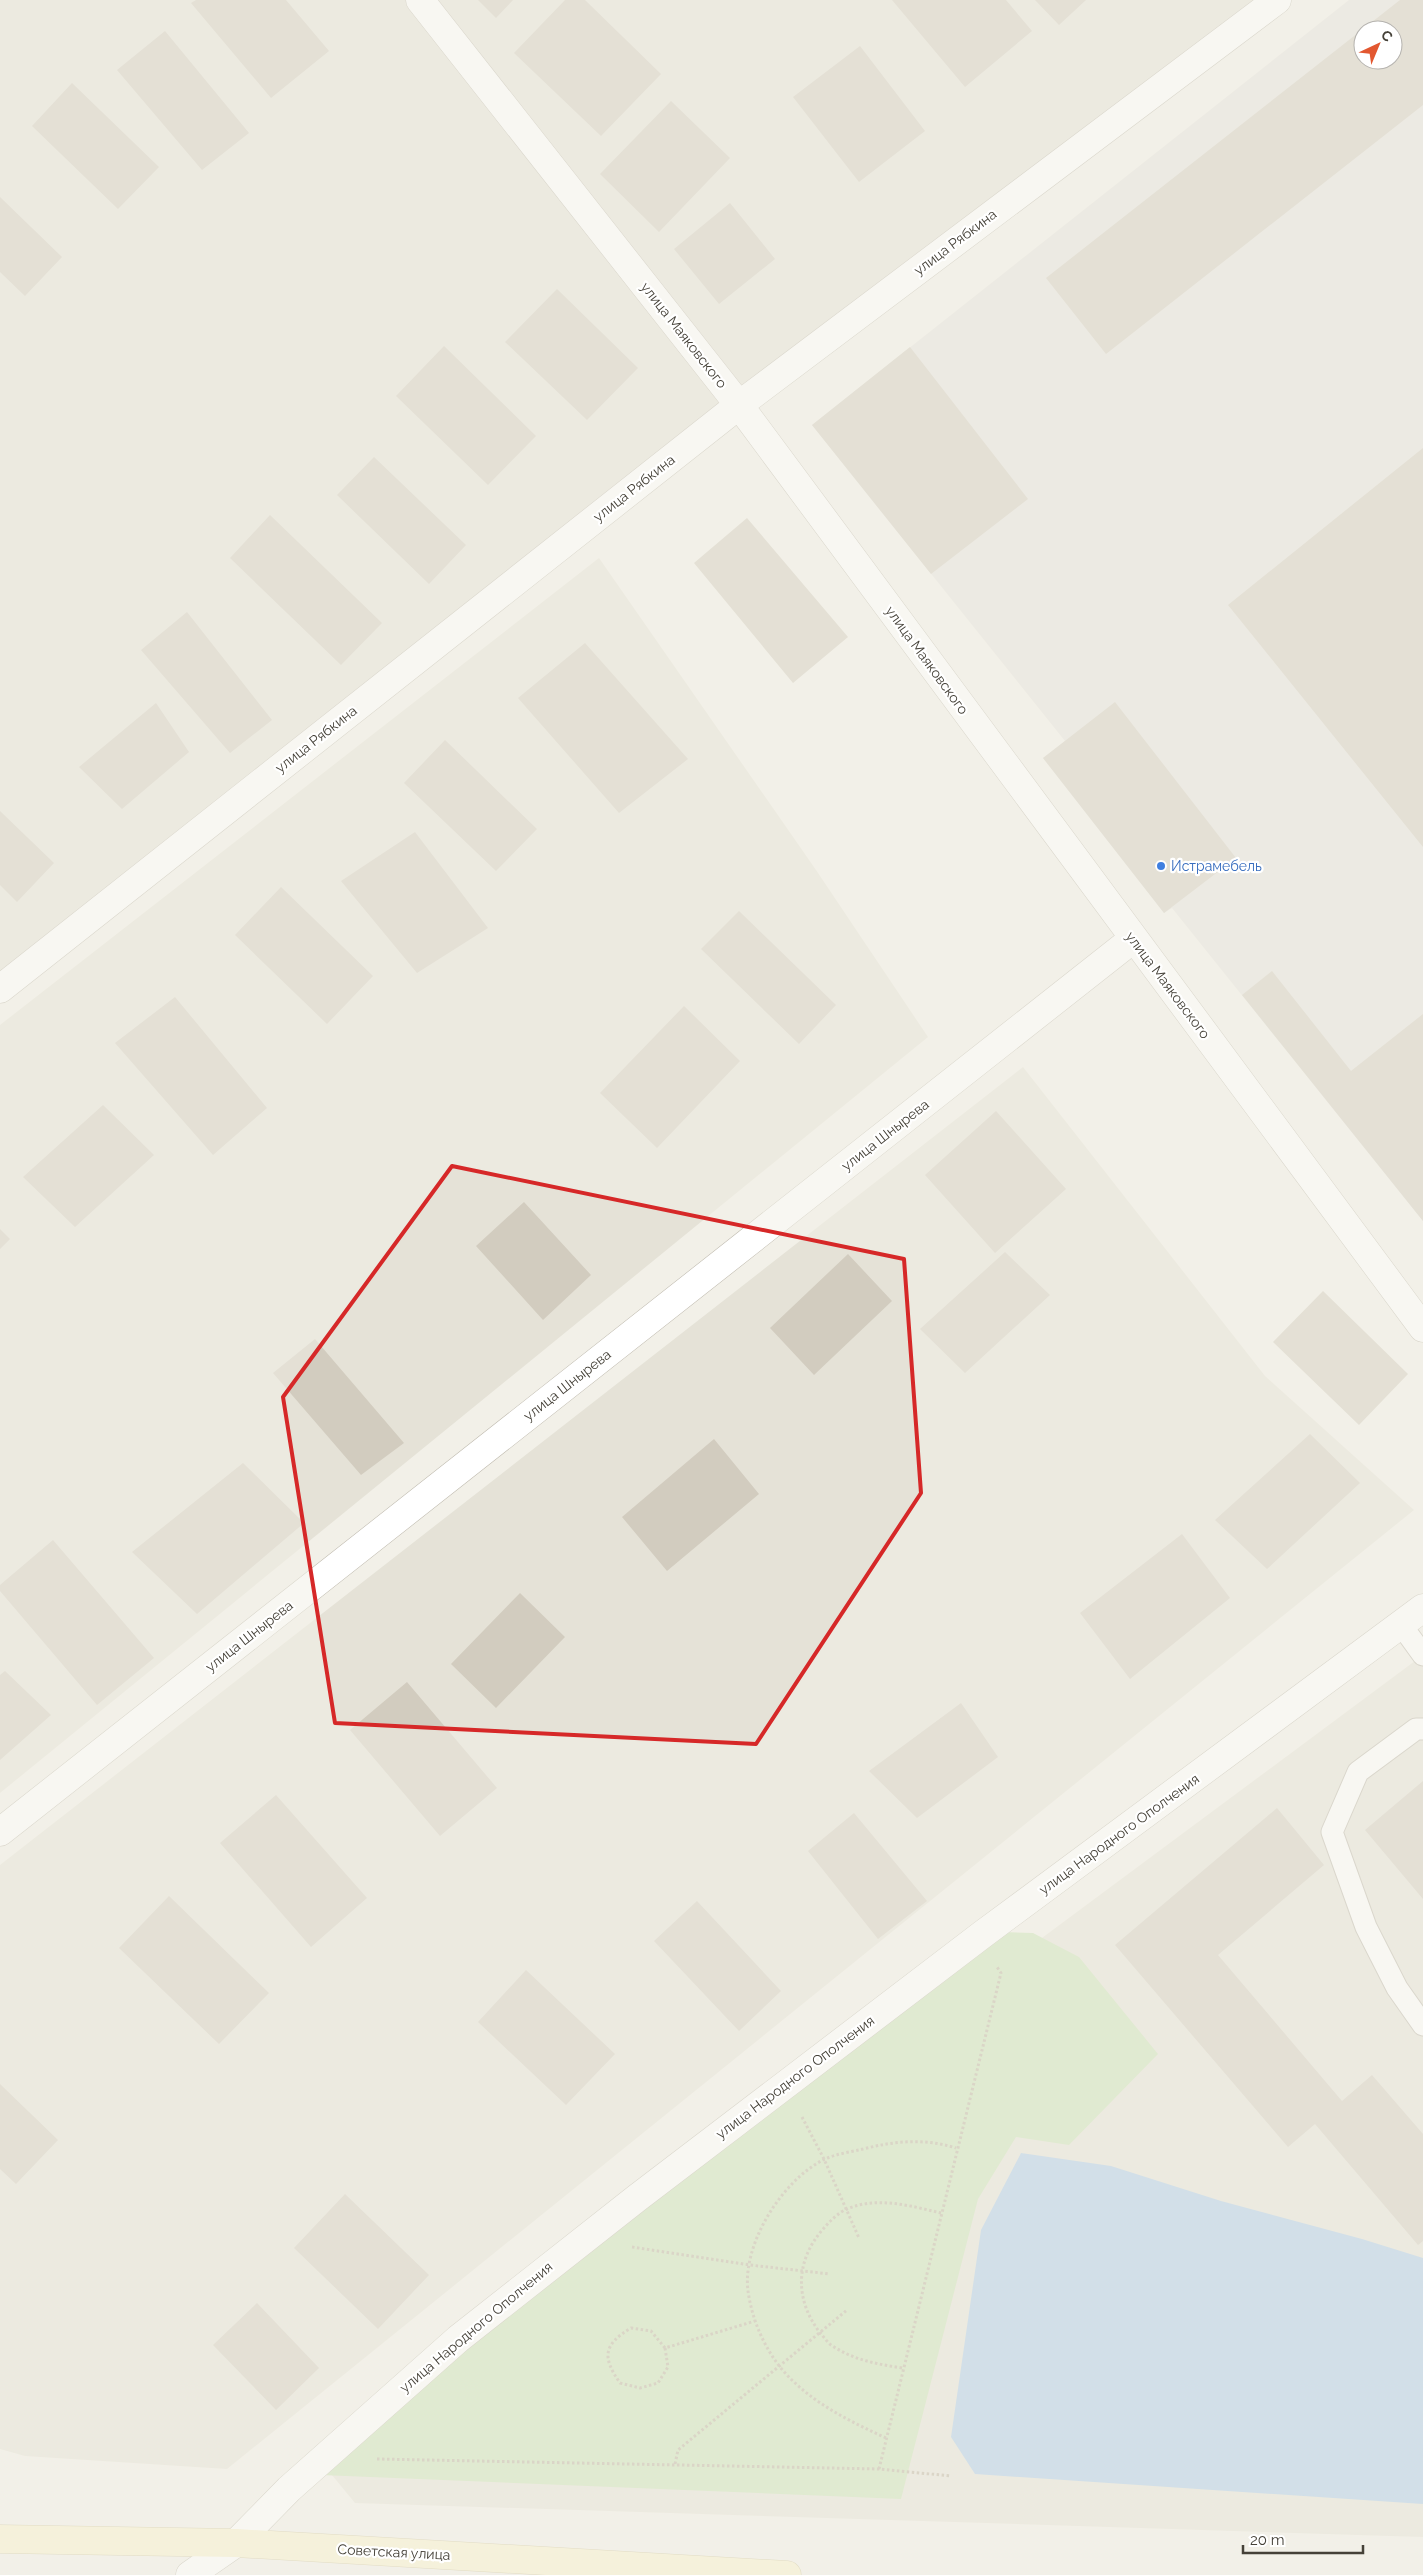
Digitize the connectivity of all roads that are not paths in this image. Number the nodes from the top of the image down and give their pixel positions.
1 (420, 0) edge
2 (1277, 0) edge
3 (739, 405) junction
4 (1133, 939) junction
5 (0, 989) edge
6 (1423, 1328) edge
7 (1423, 1608) edge
8 (1402, 1626) junction
9 (1423, 1654) edge
10 (1423, 1729) edge
11 (0, 1832) edge
12 (1423, 2025) edge
13 (0, 2539) edge
14 (236, 2543) junction
15 (190, 2575) edge
16 (787, 2575) edge

1 - 3 street, улица Маяковского
2 - 3 street, улица Рябкина
3 - 4 street, улица Маяковского
3 - 5 street, улица Рябкина
4 - 6 street, улица Маяковского
4 - 11 street, улица Шнырева
7 - 8 street, улица Народного Ополчения
8 - 9 lane
8 - 14 street, улица Народного Ополчения
10 - 12 lane
13 - 14 main road, Советская улица
14 - 15 street, улица Народного Ополчения
14 - 16 main road, Советская улица

